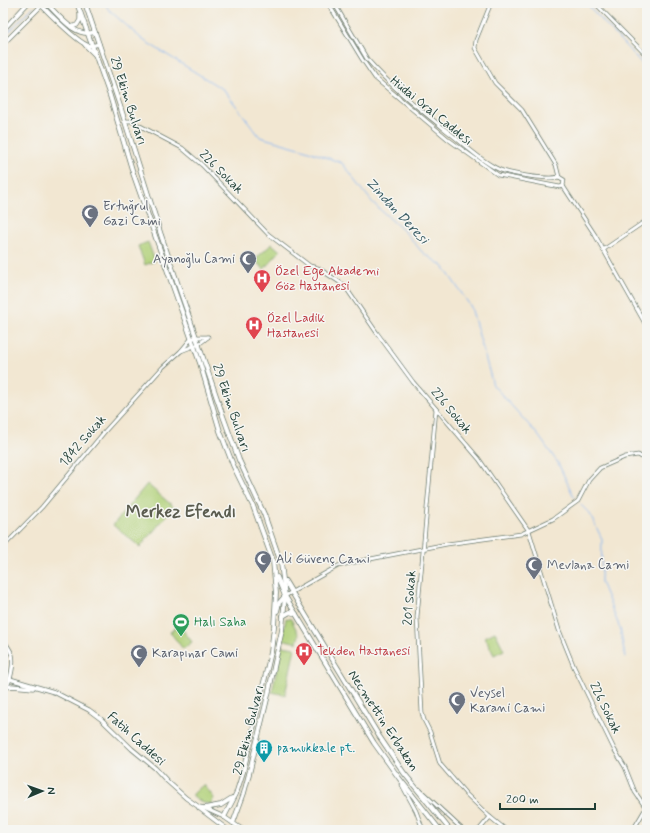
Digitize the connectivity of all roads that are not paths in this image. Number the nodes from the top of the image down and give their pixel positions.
1 (28, 3) edge
2 (77, 3) edge
3 (85, 3) edge
4 (328, 3) edge
5 (334, 3) edge
6 (491, 3) edge
7 (595, 3) edge
8 (42, 4) edge
9 (80, 13) junction
10 (71, 27) junction
11 (3, 30) edge
12 (95, 32) junction
13 (88, 34) junction
14 (3, 44) edge
15 (85, 44) junction
16 (99, 44) junction
17 (92, 46) junction
18 (95, 55) junction
19 (647, 56) edge
20 (125, 121) junction
21 (558, 178) junction
22 (556, 186) junction
23 (563, 186) junction
24 (647, 220) edge
25 (643, 223) junction
26 (647, 229) edge
27 (603, 250) junction
28 (647, 327) edge
29 (197, 337) junction
30 (191, 339) junction
31 (199, 344) junction
32 (194, 346) junction
33 (181, 351) junction
34 (436, 409) junction
35 (647, 460) edge
36 (529, 531) junction
37 (3, 547) edge
38 (424, 549) junction
39 (274, 567) junction
40 (283, 576) junction
41 (292, 593) junction
42 (285, 596) junction
43 (296, 614) junction
44 (283, 616) junction
45 (275, 619) junction
46 (3, 640) edge
47 (11, 671) junction
48 (7, 679) edge
49 (16, 681) junction
50 (5, 688) edge
51 (54, 692) junction
52 (399, 778) junction
53 (412, 782) junction
54 (234, 796) junction
55 (199, 807) junction
56 (205, 808) junction
57 (224, 817) junction
58 (490, 817) junction
59 (232, 823) junction
60 (220, 824) junction
61 (228, 830) edge
62 (243, 830) edge
63 (423, 830) edge
64 (433, 830) edge
65 (440, 830) edge
66 (450, 830) edge
67 (463, 830) edge
68 (479, 830) edge
69 (506, 830) edge
70 (633, 830) edge

1 - 11 main road
2 - 9 main road, 29 Ekim Bulvarı
3 - 12 main road, 29 Ekim Bulvarı
4 - 22 street, Hüdai Oral Caddesi
5 - 21 street, Hüdai Oral Caddesi
6 - 21 street
7 - 19 street
8 - 10 main road
8 - 14 main road
8 - 15 main road
9 - 10 main road
9 - 13 main road, 29 Ekim Bulvarı
10 - 13 main road
12 - 13 main road
12 - 16 main road, 29 Ekim Bulvarı
13 - 17 main road, 29 Ekim Bulvarı
15 - 17 main road
15 - 18 main road
16 - 17 main road
16 - 20 main road, 29 Ekim Bulvarı
17 - 18 main road, 29 Ekim Bulvarı
18 - 30 main road, 29 Ekim Bulvarı
20 - 29 main road, 29 Ekim Bulvarı
20 - 34 street, 226 Sokak
21 - 22 street
21 - 23 street
22 - 23 street
23 - 27 street
24 - 25 street
25 - 26 street
25 - 27 street
27 - 28 street
29 - 30 street
29 - 31 main road, 29 Ekim Bulvarı
29 - 31 street
30 - 32 main road, 29 Ekim Bulvarı
30 - 33 street
31 - 32 street
31 - 40 main road, 29 Ekim Bulvarı
32 - 33 street
32 - 39 main road, 29 Ekim Bulvarı
33 - 37 street, 1842 Sokak
34 - 36 street, 226 Sokak
34 - 38 street, 201 Sokak
35 - 36 street
36 - 38 street
36 - 70 street, 226 Sokak
38 - 41 street
38 - 58 street, 201 Sokak
39 - 42 main road, Necmettin Erbakan
39 - 45 main road, 29 Ekim Bulvarı
40 - 41 main road, Necmettin Erbakan
40 - 42 main road, 29 Ekim Bulvarı
41 - 42 street
41 - 53 main road, Necmettin Erbakan
42 - 43 main road, Necmettin Erbakan
42 - 44 main road, 29 Ekim Bulvarı
42 - 45 main road
43 - 44 main road
43 - 52 main road, Necmettin Erbakan
44 - 59 main road, 29 Ekim Bulvarı
45 - 54 main road, 29 Ekim Bulvarı
46 - 47 main road
47 - 48 main road
47 - 49 main road
48 - 49 main road, Fatih Caddesi
48 - 50 main road
49 - 51 main road, Fatih Caddesi
50 - 51 main road
51 - 55 main road, Fatih Caddesi
52 - 63 street
52 - 65 main road, Necmettin Erbakan
53 - 66 main road, Necmettin Erbakan
53 - 67 street
54 - 56 main road
54 - 57 main road, 29 Ekim Bulvarı
55 - 56 main road, Fatih Caddesi
55 - 60 main road
56 - 57 main road, Fatih Caddesi
57 - 59 main road, Fatih Caddesi
57 - 60 main road
58 - 68 street
58 - 69 street, 201 Sokak
59 - 61 main road
59 - 62 main road, Fatih Caddesi
60 - 61 main road
64 - 65 street

